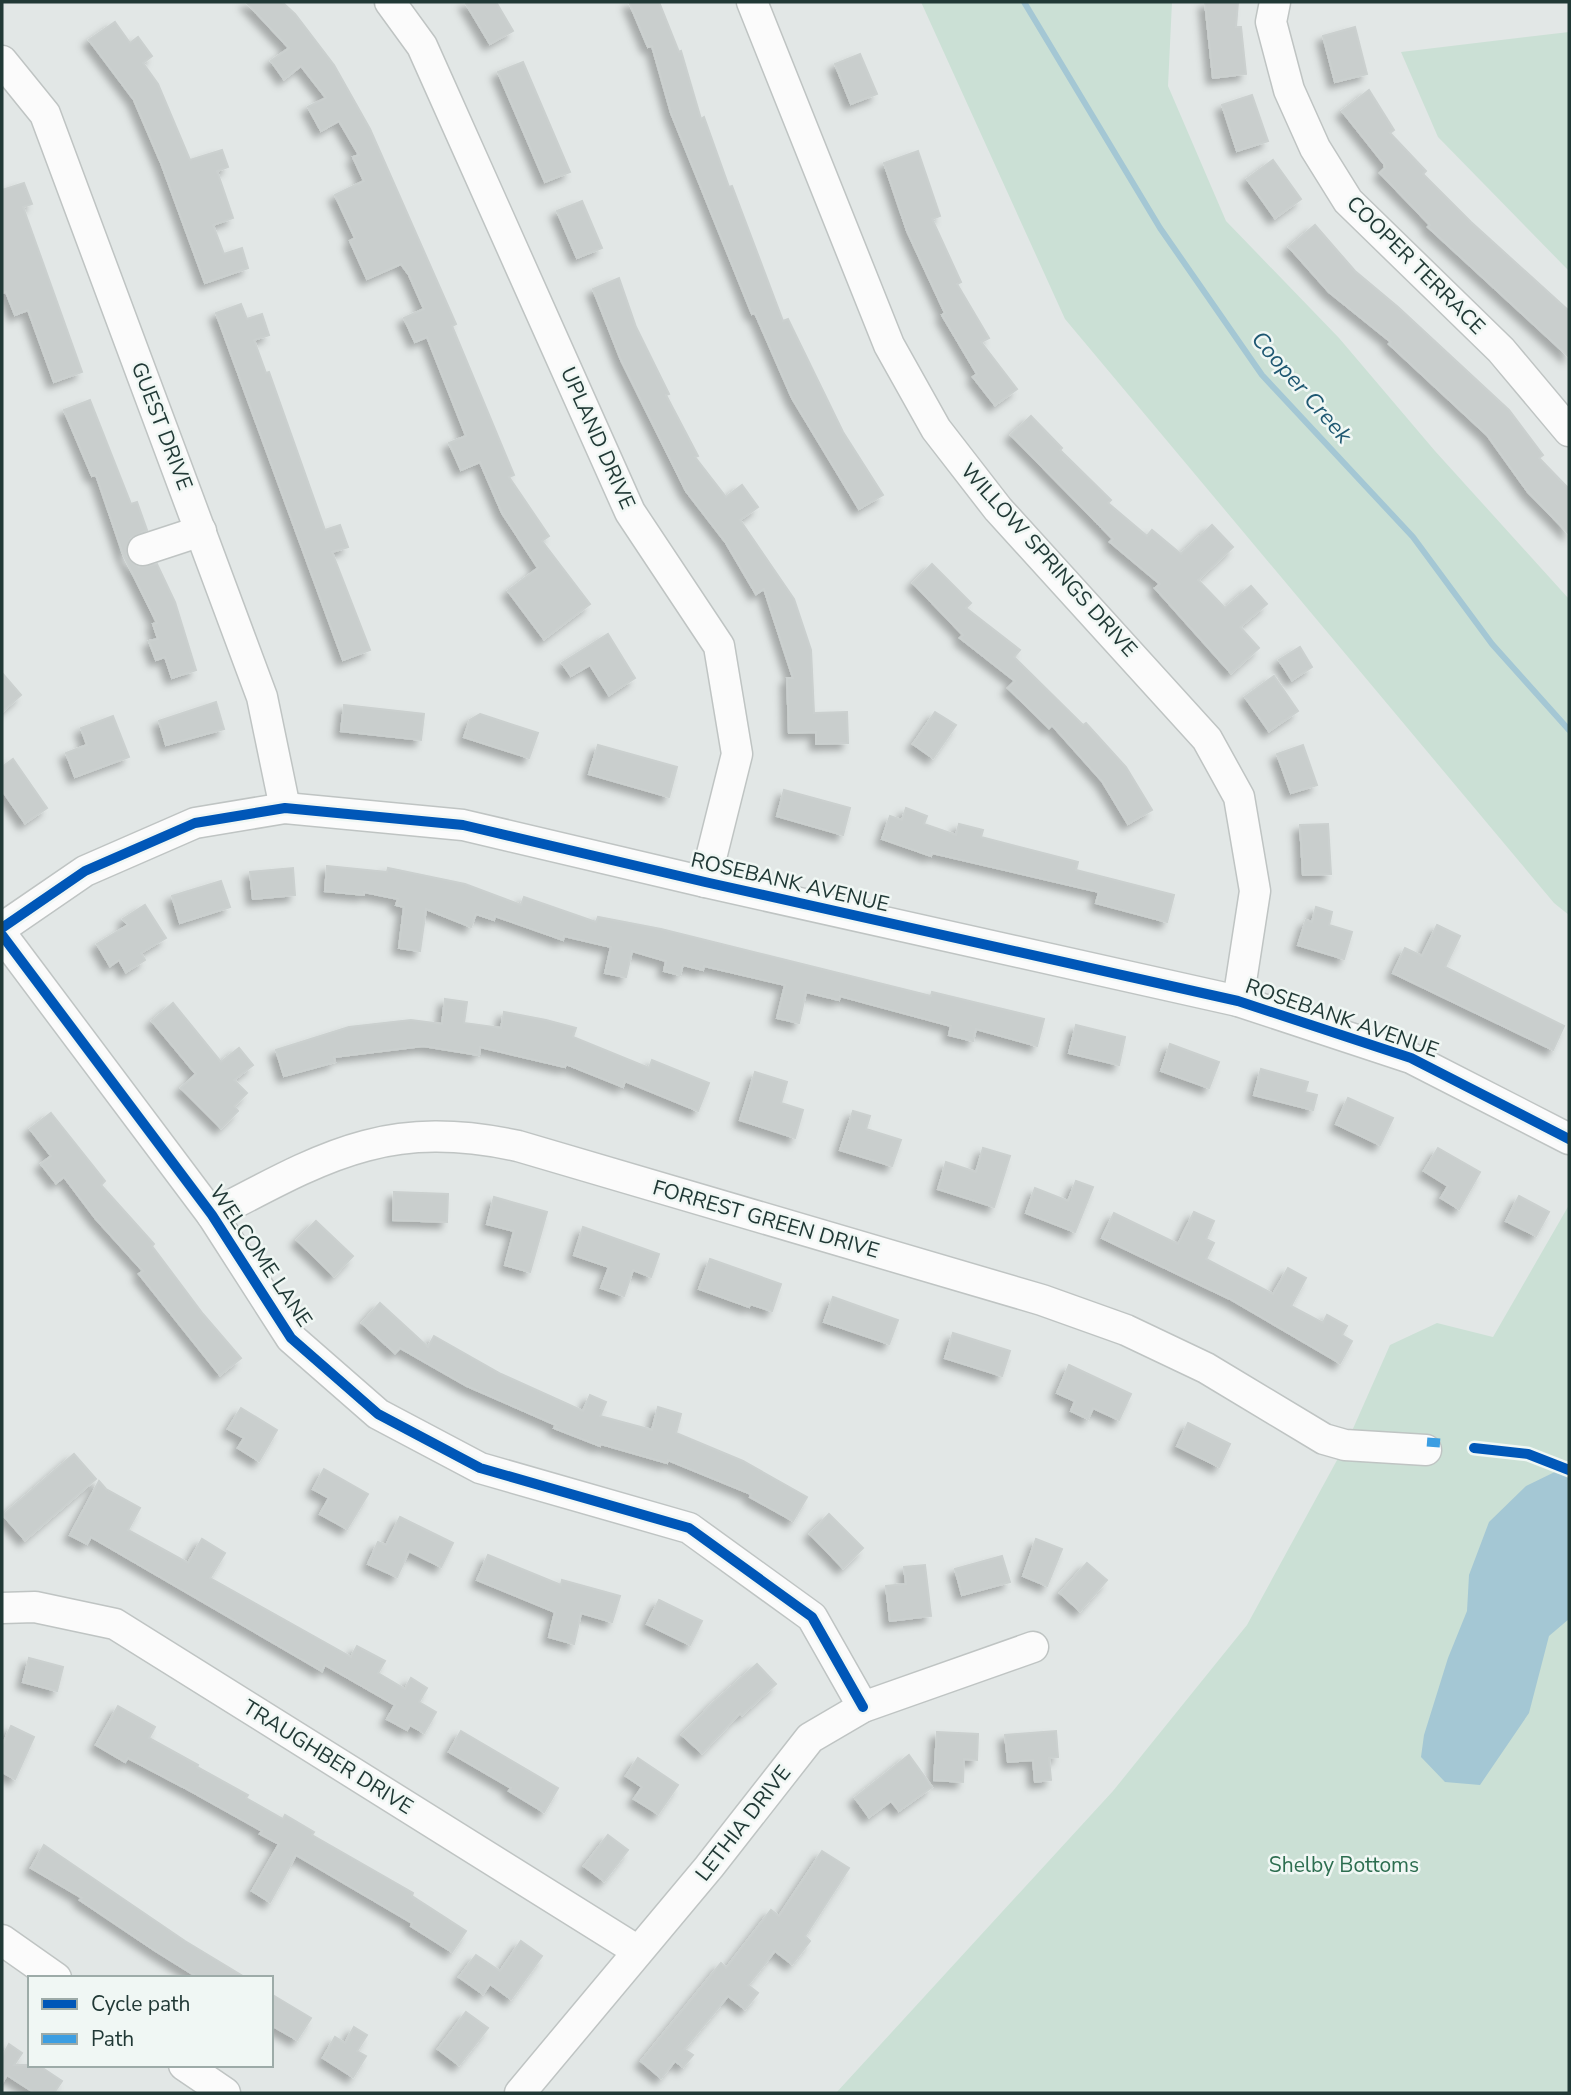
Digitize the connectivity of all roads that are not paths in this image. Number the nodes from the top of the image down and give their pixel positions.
1 (390, 2) edge
2 (752, 2) edge
3 (1275, 2) edge
4 (2, 61) edge
5 (1569, 431) edge
6 (201, 531) junction
7 (143, 550) dead end
8 (285, 808) junction
9 (705, 883) junction
10 (2, 928) edge
11 (2, 935) edge
12 (1238, 1001) junction
13 (1569, 1139) edge
14 (212, 1215) junction
15 (1426, 1451) dead end
16 (2, 1608) edge
17 (1033, 1647) dead end
18 (863, 1707) junction
19 (2, 1940) edge
20 (638, 1951) junction
21 (53, 1976) edge
22 (187, 2067) edge
23 (225, 2093) edge
24 (520, 2093) edge

1 - 9 street, UPLAND DRIVE
2 - 12 street, WILLOW SPRINGS DRIVE
3 - 5 street, COOPER TERRACE
4 - 6 street, GUEST DRIVE
6 - 7 street
6 - 8 street, GUEST DRIVE
8 - 9 street, ROSEBANK AVENUE
8 - 10 street, ROSEBANK AVENUE
9 - 12 street, ROSEBANK AVENUE
11 - 14 street, WELCOME LANE
12 - 13 street, ROSEBANK AVENUE
14 - 15 street, FORREST GREEN DRIVE
14 - 18 street, WELCOME LANE
16 - 20 street, TRAUGHBER DRIVE
17 - 18 street, LETHIA DRIVE
18 - 20 street, LETHIA DRIVE
19 - 21 street
20 - 24 street, LETHIA DRIVE
22 - 23 street

